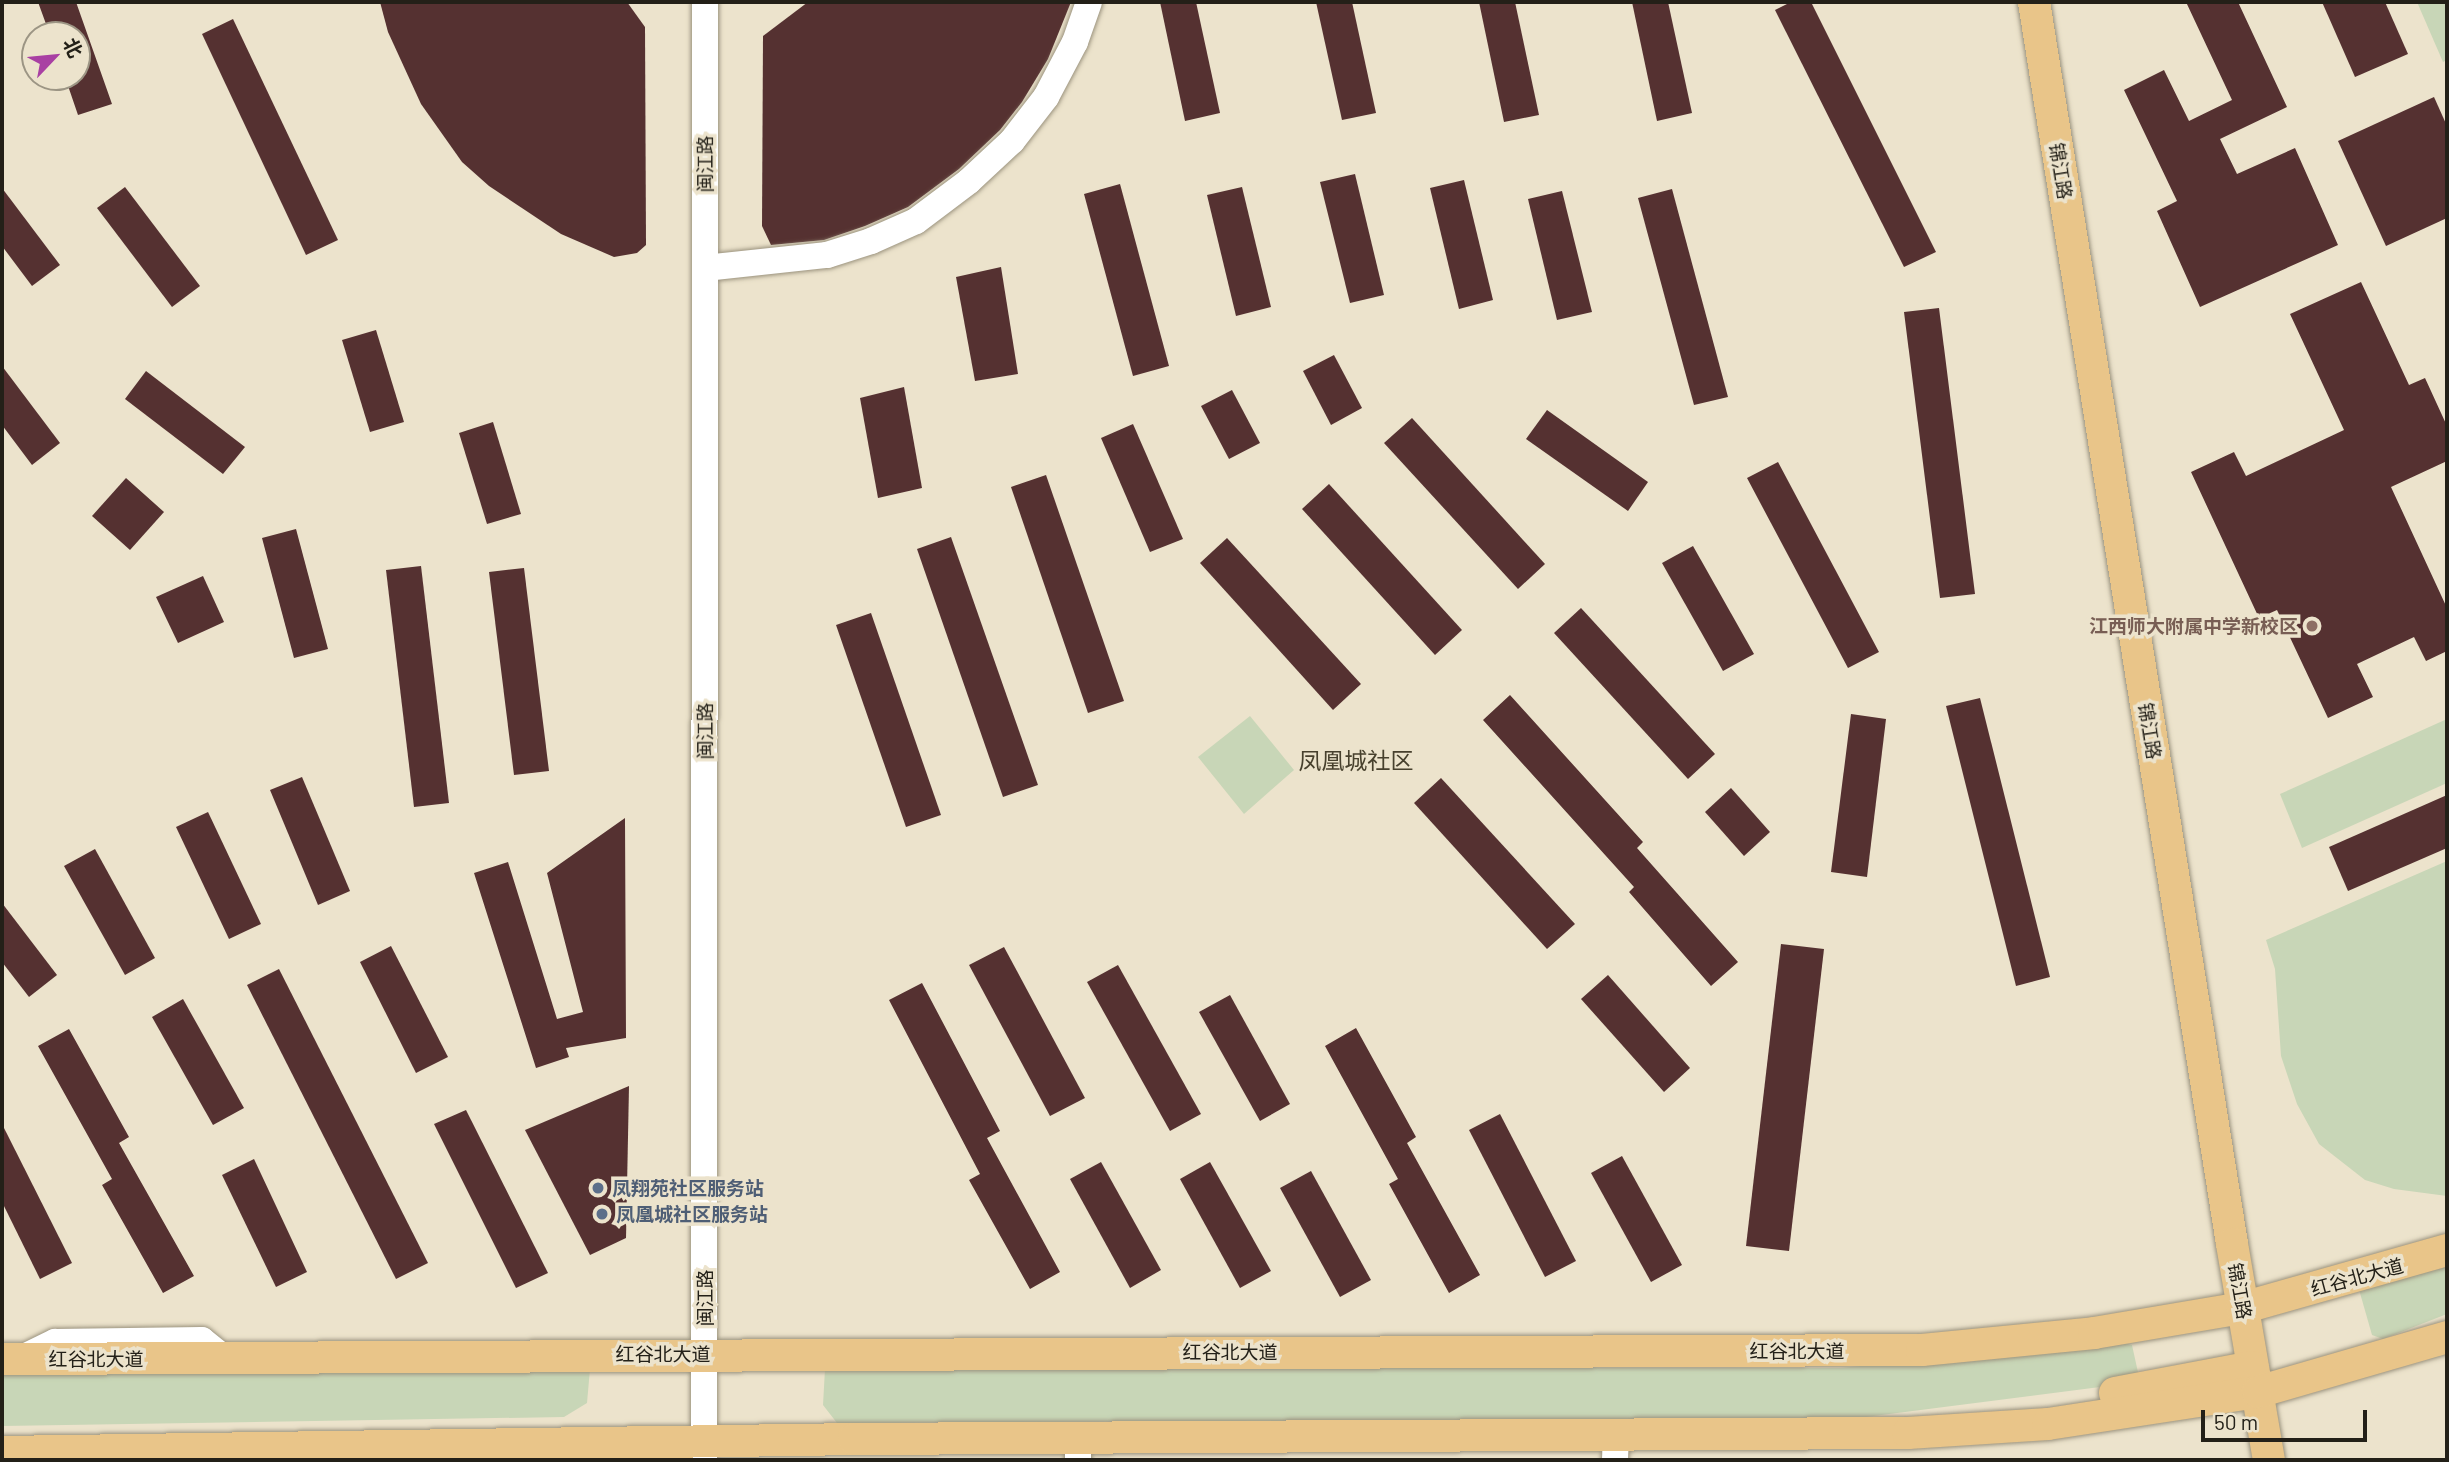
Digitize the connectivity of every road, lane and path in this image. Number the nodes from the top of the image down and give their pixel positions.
1 (705, 2) edge
2 (1088, 2) edge
3 (2034, 2) edge
4 (705, 268) junction
5 (2447, 1250) edge
6 (2242, 1308) junction
7 (2447, 1336) edge
8 (705, 1354) junction
9 (11, 1359) edge
10 (2256, 1379) junction
11 (1616, 1448) edge
12 (1078, 1449) edge
13 (704, 1451) edge
14 (2, 1452) edge
15 (2270, 1460) edge

1 - 4 street, 闽江路
2 - 4 street
3 - 6 main road, 锦江路
4 - 8 street, 闽江路
5 - 6 main road, 红谷北大道
6 - 8 main road, 红谷北大道
6 - 10 main road, 锦江路
7 - 10 main road
8 - 9 main road, 红谷北大道
8 - 13 street, 闽江路
10 - 11 main road
10 - 15 main road, 锦江路
11 - 12 main road
12 - 13 main road
13 - 14 main road

